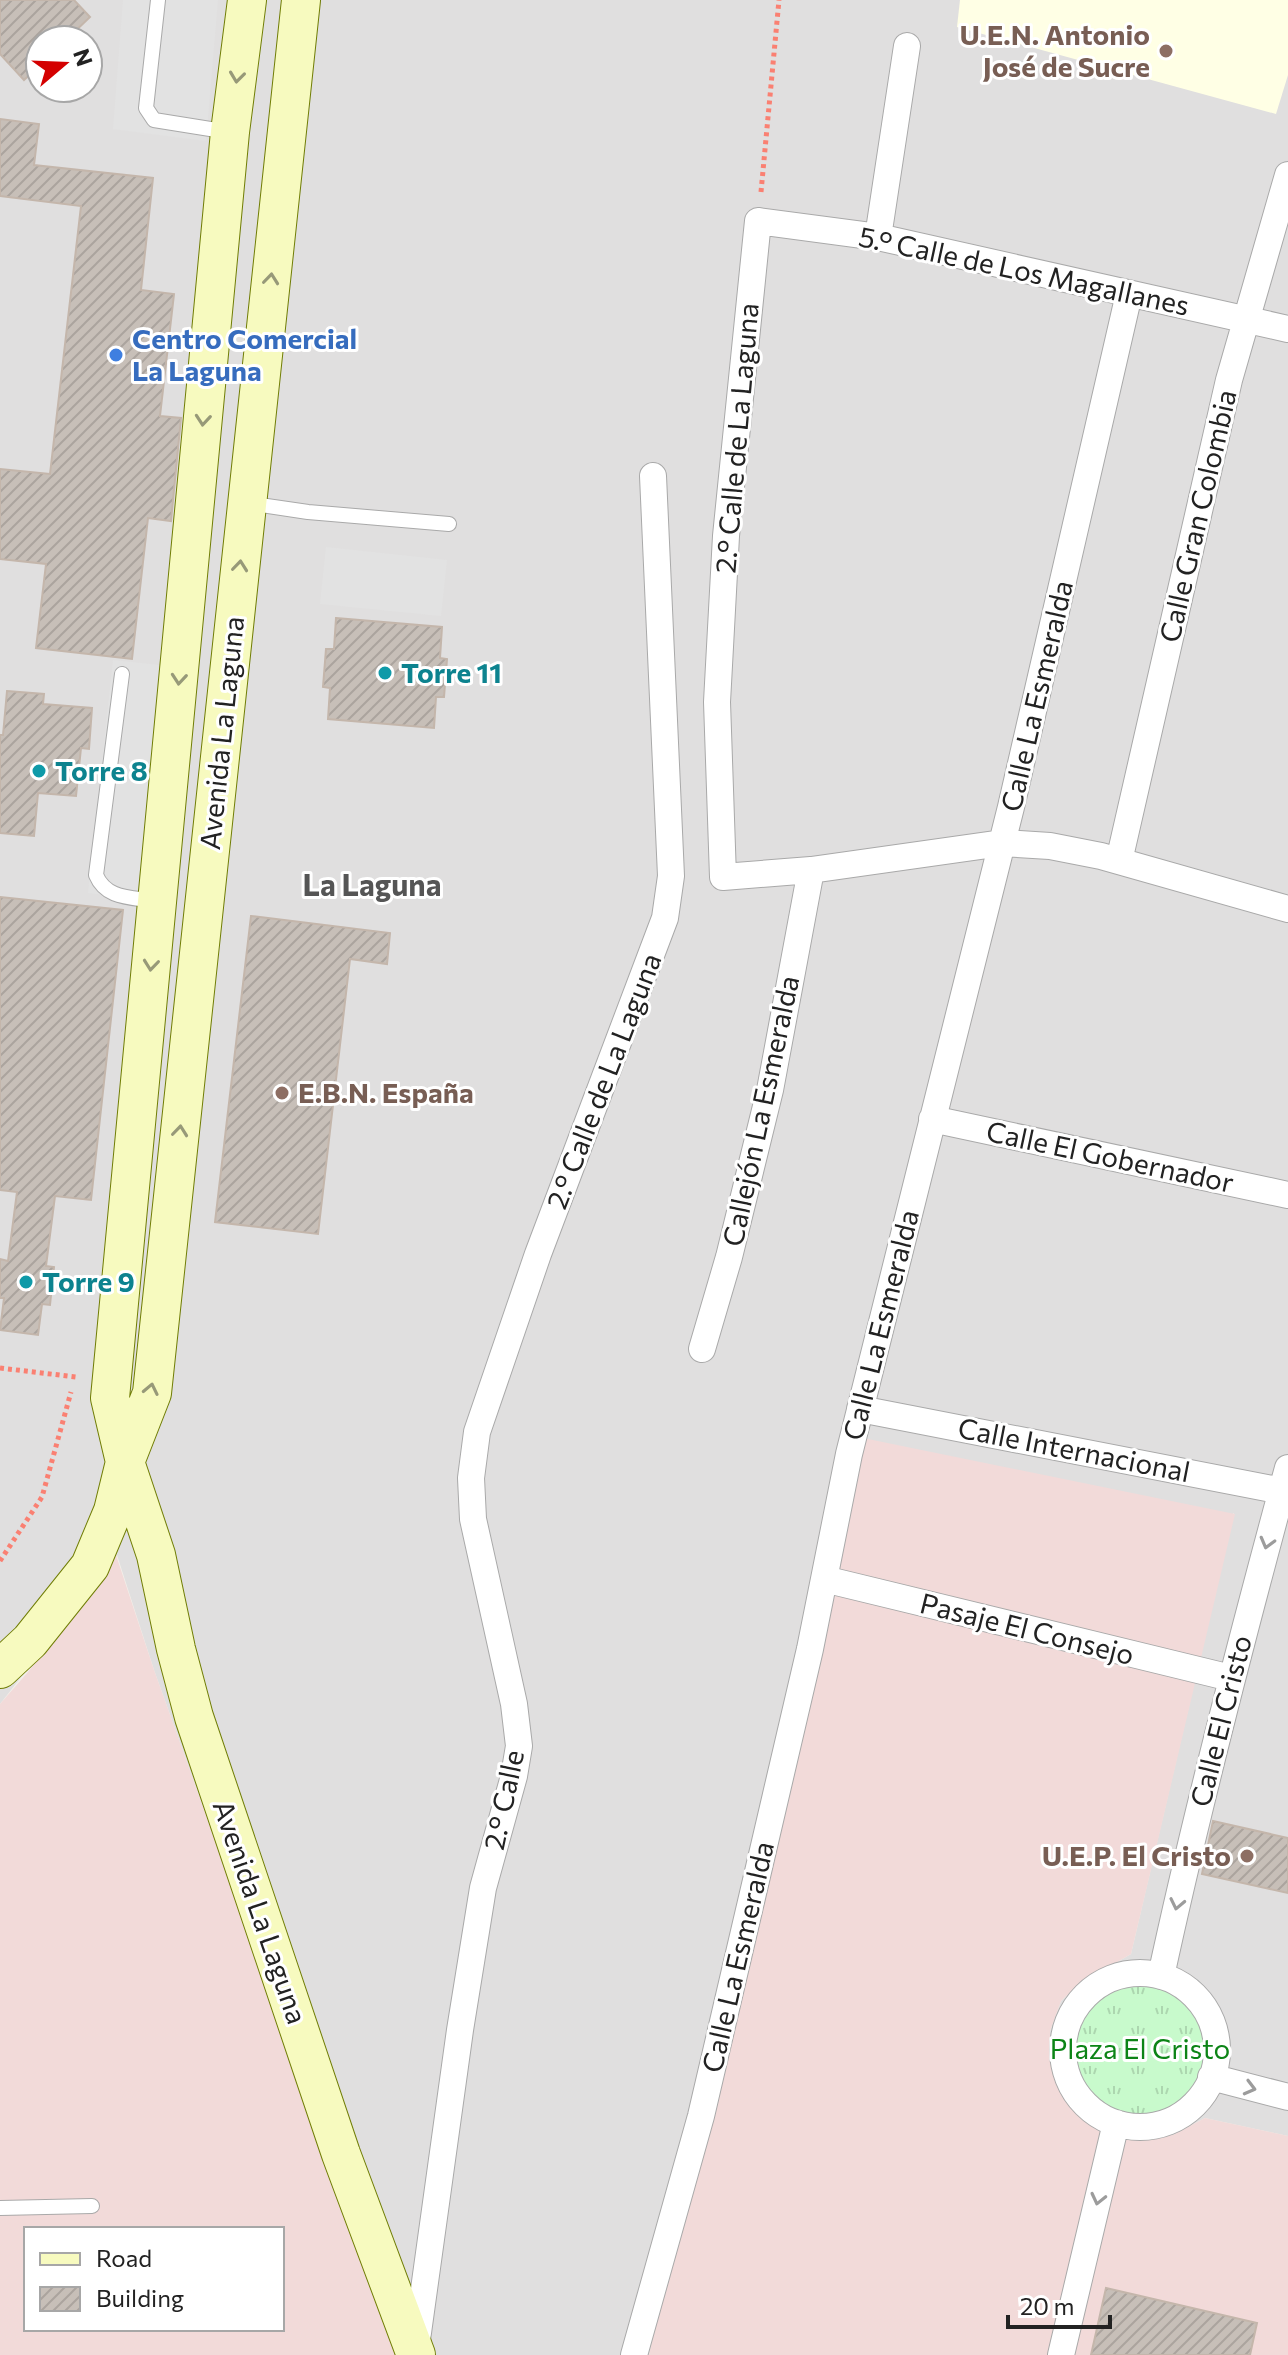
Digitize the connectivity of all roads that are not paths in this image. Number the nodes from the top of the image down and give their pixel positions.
1 (158, 0) edge
2 (247, 0) edge
3 (301, 0) edge
4 (907, 46) dead end
5 (230, 132) junction
6 (1288, 175) edge
7 (758, 221) joint
8 (878, 237) junction
9 (1129, 294) junction
10 (1247, 320) junction
11 (1288, 329) edge
12 (653, 476) dead end
13 (246, 503) junction
14 (449, 524) dead end
15 (122, 674) dead end
16 (1002, 843) junction
17 (1119, 861) junction
18 (811, 870) junction
19 (158, 902) junction
20 (1288, 909) edge
21 (932, 1119) junction
22 (1288, 1195) edge
23 (538, 1254) joint
24 (702, 1349) dead end
25 (860, 1409) junction
26 (125, 1462) junction
27 (1286, 1484) edge
28 (824, 1579) junction
29 (0, 1669) edge
30 (1231, 1678) junction
31 (1161, 1976) junction
32 (1211, 2077) junction
33 (1288, 2097) edge
34 (1116, 2123) junction
35 (92, 2206) dead end
36 (0, 2208) edge
37 (416, 2355) edge
38 (634, 2355) edge
39 (1061, 2355) edge

1 - 5 lane
2 -> 5 street, Avenida La Laguna
13 -> 3 street, Avenida La Laguna
4 - 8 street
5 -> 19 street, Avenida La Laguna
6 - 10 street, Calle Gran Colombia
7 - 8 street, 5.° Calle de Los Magallanes
7 - 18 street, 2.° Calle de La Laguna
8 - 9 street, 5.° Calle de Los Magallanes
9 - 10 street, 5.° Calle de Los Magallanes
9 - 16 street, Calle La Esmeralda
10 - 11 street, 5.° Calle de Los Magallanes
10 - 17 street, Calle Gran Colombia
12 - 23 street, 2.° Calle de La Laguna
13 - 14 lane
26 -> 13 street, Avenida La Laguna
15 - 19 lane
16 - 17 street
16 - 18 street
16 - 21 street, Calle La Esmeralda
17 - 20 street
18 - 24 street, Callejón La Esmeralda
19 -> 26 street, Avenida La Laguna
21 - 22 street, Calle El Gobernador
21 - 25 street, Calle La Esmeralda
23 - 37 street, 2.° Calle
25 - 27 street, Calle Internacional
25 - 28 street, Calle La Esmeralda
26 - 29 street, Avenida La Laguna
26 - 37 street, Avenida La Laguna
27 -> 30 street, Calle El Cristo
28 - 30 street, Pasaje El Consejo
28 - 38 street, Calle La Esmeralda
30 -> 31 street, Calle El Cristo
31 - 32 street
31 - 34 street
32 -> 33 street
32 - 34 street
34 -> 39 street
35 - 36 lane

